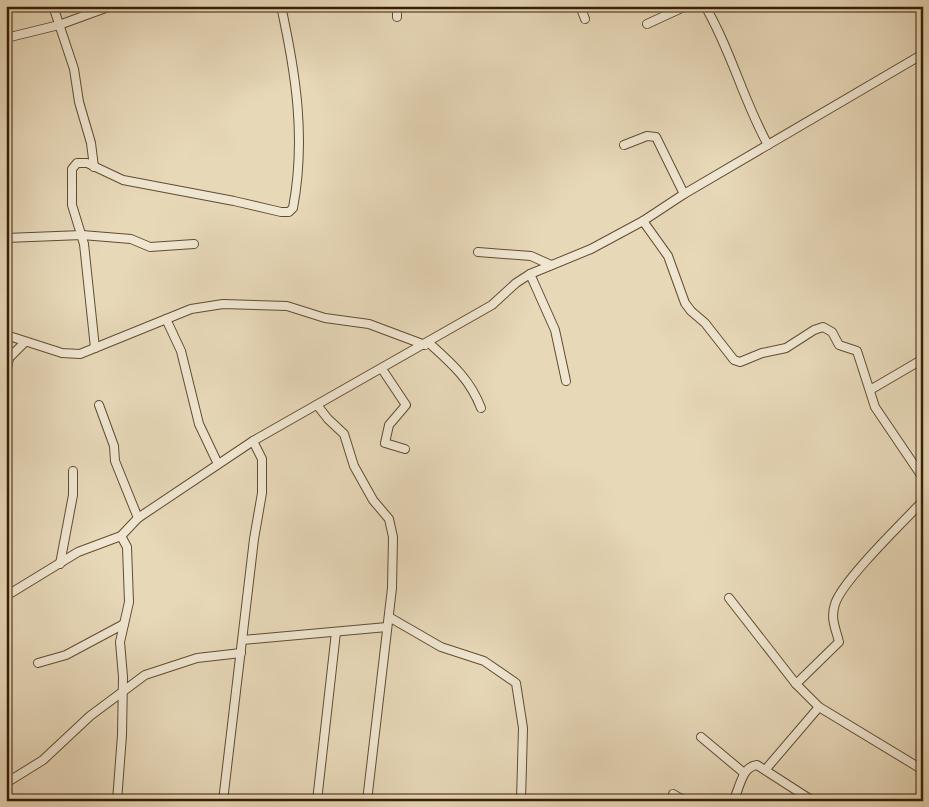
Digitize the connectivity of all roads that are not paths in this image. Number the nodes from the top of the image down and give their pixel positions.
1 (53, 6) edge
2 (111, 6) edge
3 (281, 6) edge
4 (397, 6) edge
5 (580, 6) edge
6 (686, 6) edge
7 (705, 6) edge
8 (397, 17) dead end
9 (585, 19) dead end
10 (647, 24) dead end
11 (59, 25) junction
12 (6, 38) edge
13 (923, 54) edge
14 (624, 145) dead end
15 (768, 145) junction
16 (94, 166) junction
17 (684, 194) junction
18 (643, 221) junction
19 (82, 236) junction
20 (6, 238) edge
21 (194, 244) dead end
22 (478, 252) dead end
23 (551, 265) junction
24 (530, 274) junction
25 (166, 319) junction
26 (6, 335) edge
27 (6, 342) edge
28 (25, 342) junction
29 (427, 344) junction
30 (95, 348) junction
31 (9, 358) junction
32 (923, 359) edge
33 (382, 369) junction
34 (6, 374) edge
35 (566, 381) dead end
36 (870, 390) junction
37 (99, 405) dead end
38 (317, 405) junction
39 (481, 408) dead end
40 (253, 442) junction
41 (406, 449) dead end
42 (218, 464) junction
43 (73, 470) dead end
44 (923, 478) edge
45 (923, 501) edge
46 (138, 518) junction
47 (121, 536) junction
48 (60, 564) junction
49 (6, 596) edge
50 (729, 598) dead end
51 (388, 617) junction
52 (124, 624) junction
53 (387, 628) junction
54 (336, 632) junction
55 (243, 640) junction
56 (241, 653) junction
57 (38, 663) dead end
58 (796, 684) junction
59 (122, 690) junction
60 (819, 707) junction
61 (701, 737) dead end
62 (766, 769) junction
63 (923, 770) edge
64 (744, 773) junction
65 (6, 783) edge
66 (673, 794) dead end
67 (117, 801) edge
68 (223, 801) edge
69 (317, 801) edge
70 (367, 801) edge
71 (521, 801) edge
72 (685, 801) edge
73 (733, 801) edge
74 (813, 801) edge

1 - 11 street
2 - 11 street
3 - 16 street
4 - 8 street
5 - 9 street
6 - 10 street
7 - 15 street
11 - 12 street
11 - 16 street
13 - 15 street
14 - 17 street
15 - 17 street
16 - 19 street
17 - 18 street
18 - 23 street
18 - 36 street
19 - 20 street
19 - 21 street
19 - 30 street
22 - 23 street
23 - 24 street
24 - 29 street
24 - 35 street
25 - 29 street
25 - 30 street
25 - 42 street
26 - 28 street
27 - 31 street
28 - 30 street
28 - 31 street
29 - 33 street
29 - 39 street
31 - 34 street
32 - 36 street
33 - 38 street
33 - 41 street
36 - 44 street
37 - 46 street
38 - 40 street
38 - 51 street
40 - 42 street
40 - 55 street
42 - 46 street
43 - 48 street
45 - 58 street
46 - 47 street
47 - 48 street
47 - 52 street
48 - 49 street
50 - 58 street
51 - 53 street
51 - 71 street
52 - 57 street
52 - 59 street
53 - 54 street
53 - 70 street
54 - 55 street
54 - 69 street
55 - 56 street
56 - 59 street
56 - 68 street
58 - 60 street
59 - 65 street
59 - 67 street
60 - 62 street
60 - 63 street
61 - 64 street
62 - 64 street
62 - 74 street
64 - 73 street
66 - 72 street

